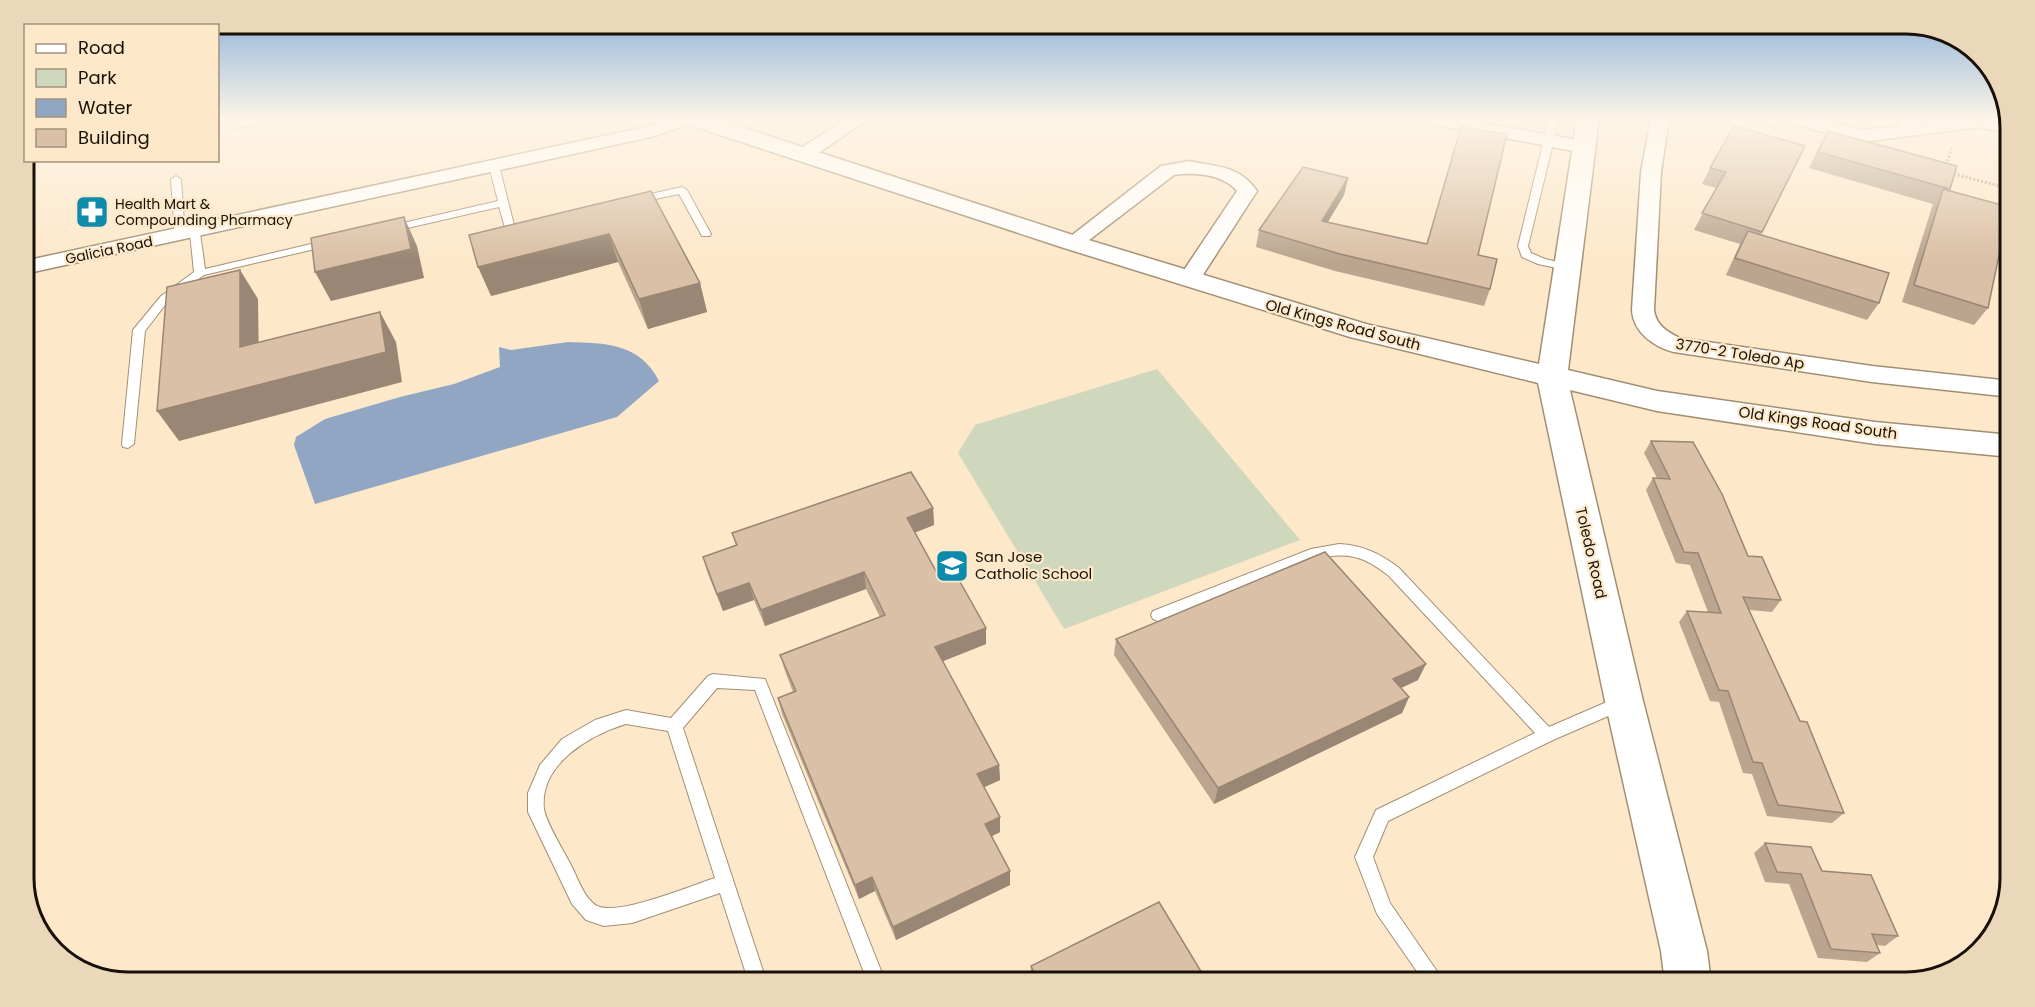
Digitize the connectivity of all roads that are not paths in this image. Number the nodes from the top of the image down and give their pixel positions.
1 (494, 166) joint
2 (839, 166) edge
3 (1544, 166) edge
4 (1580, 166) edge
5 (1652, 166) edge
6 (176, 179) dead end
7 (502, 203) junction
8 (624, 203) edge
9 (533, 224) edge
10 (374, 232) edge
11 (187, 234) junction
12 (706, 234) dead end
13 (339, 240) edge
14 (1073, 243) junction
15 (35, 266) edge
16 (1566, 267) junction
17 (200, 273) junction
18 (1189, 279) junction
19 (1552, 378) junction
20 (2000, 388) edge
21 (128, 444) dead end
22 (2000, 445) edge
23 (1158, 615) dead end
24 (1624, 701) junction
25 (674, 726) junction
26 (1547, 735) junction
27 (725, 883) junction
28 (754, 972) edge
29 (873, 972) edge
30 (1428, 972) edge
31 (1687, 972) edge

1 - 7 lane
1 - 11 street, Galicia Road
2 - 14 street, Old Kings Road South
3 - 16 lane
4 - 16 street, Toledo Road
5 - 20 street, 3770-2 Toledo Ap
6 - 11 lane
7 - 9 lane
7 - 10 lane
8 - 12 lane
11 - 15 street, Galicia Road
11 - 17 lane
13 - 17 lane
14 - 18 street, Old Kings Road South
14 - 18 street
16 - 19 street, Toledo Road
17 - 21 lane
18 - 19 street, Old Kings Road South
19 - 22 street, Old Kings Road South
19 - 24 street, Toledo Road
23 - 26 lane
24 - 26 lane
24 - 31 street, Toledo Road
25 - 27 lane
25 - 27 lane
25 - 29 lane
26 - 30 lane
27 - 28 lane

